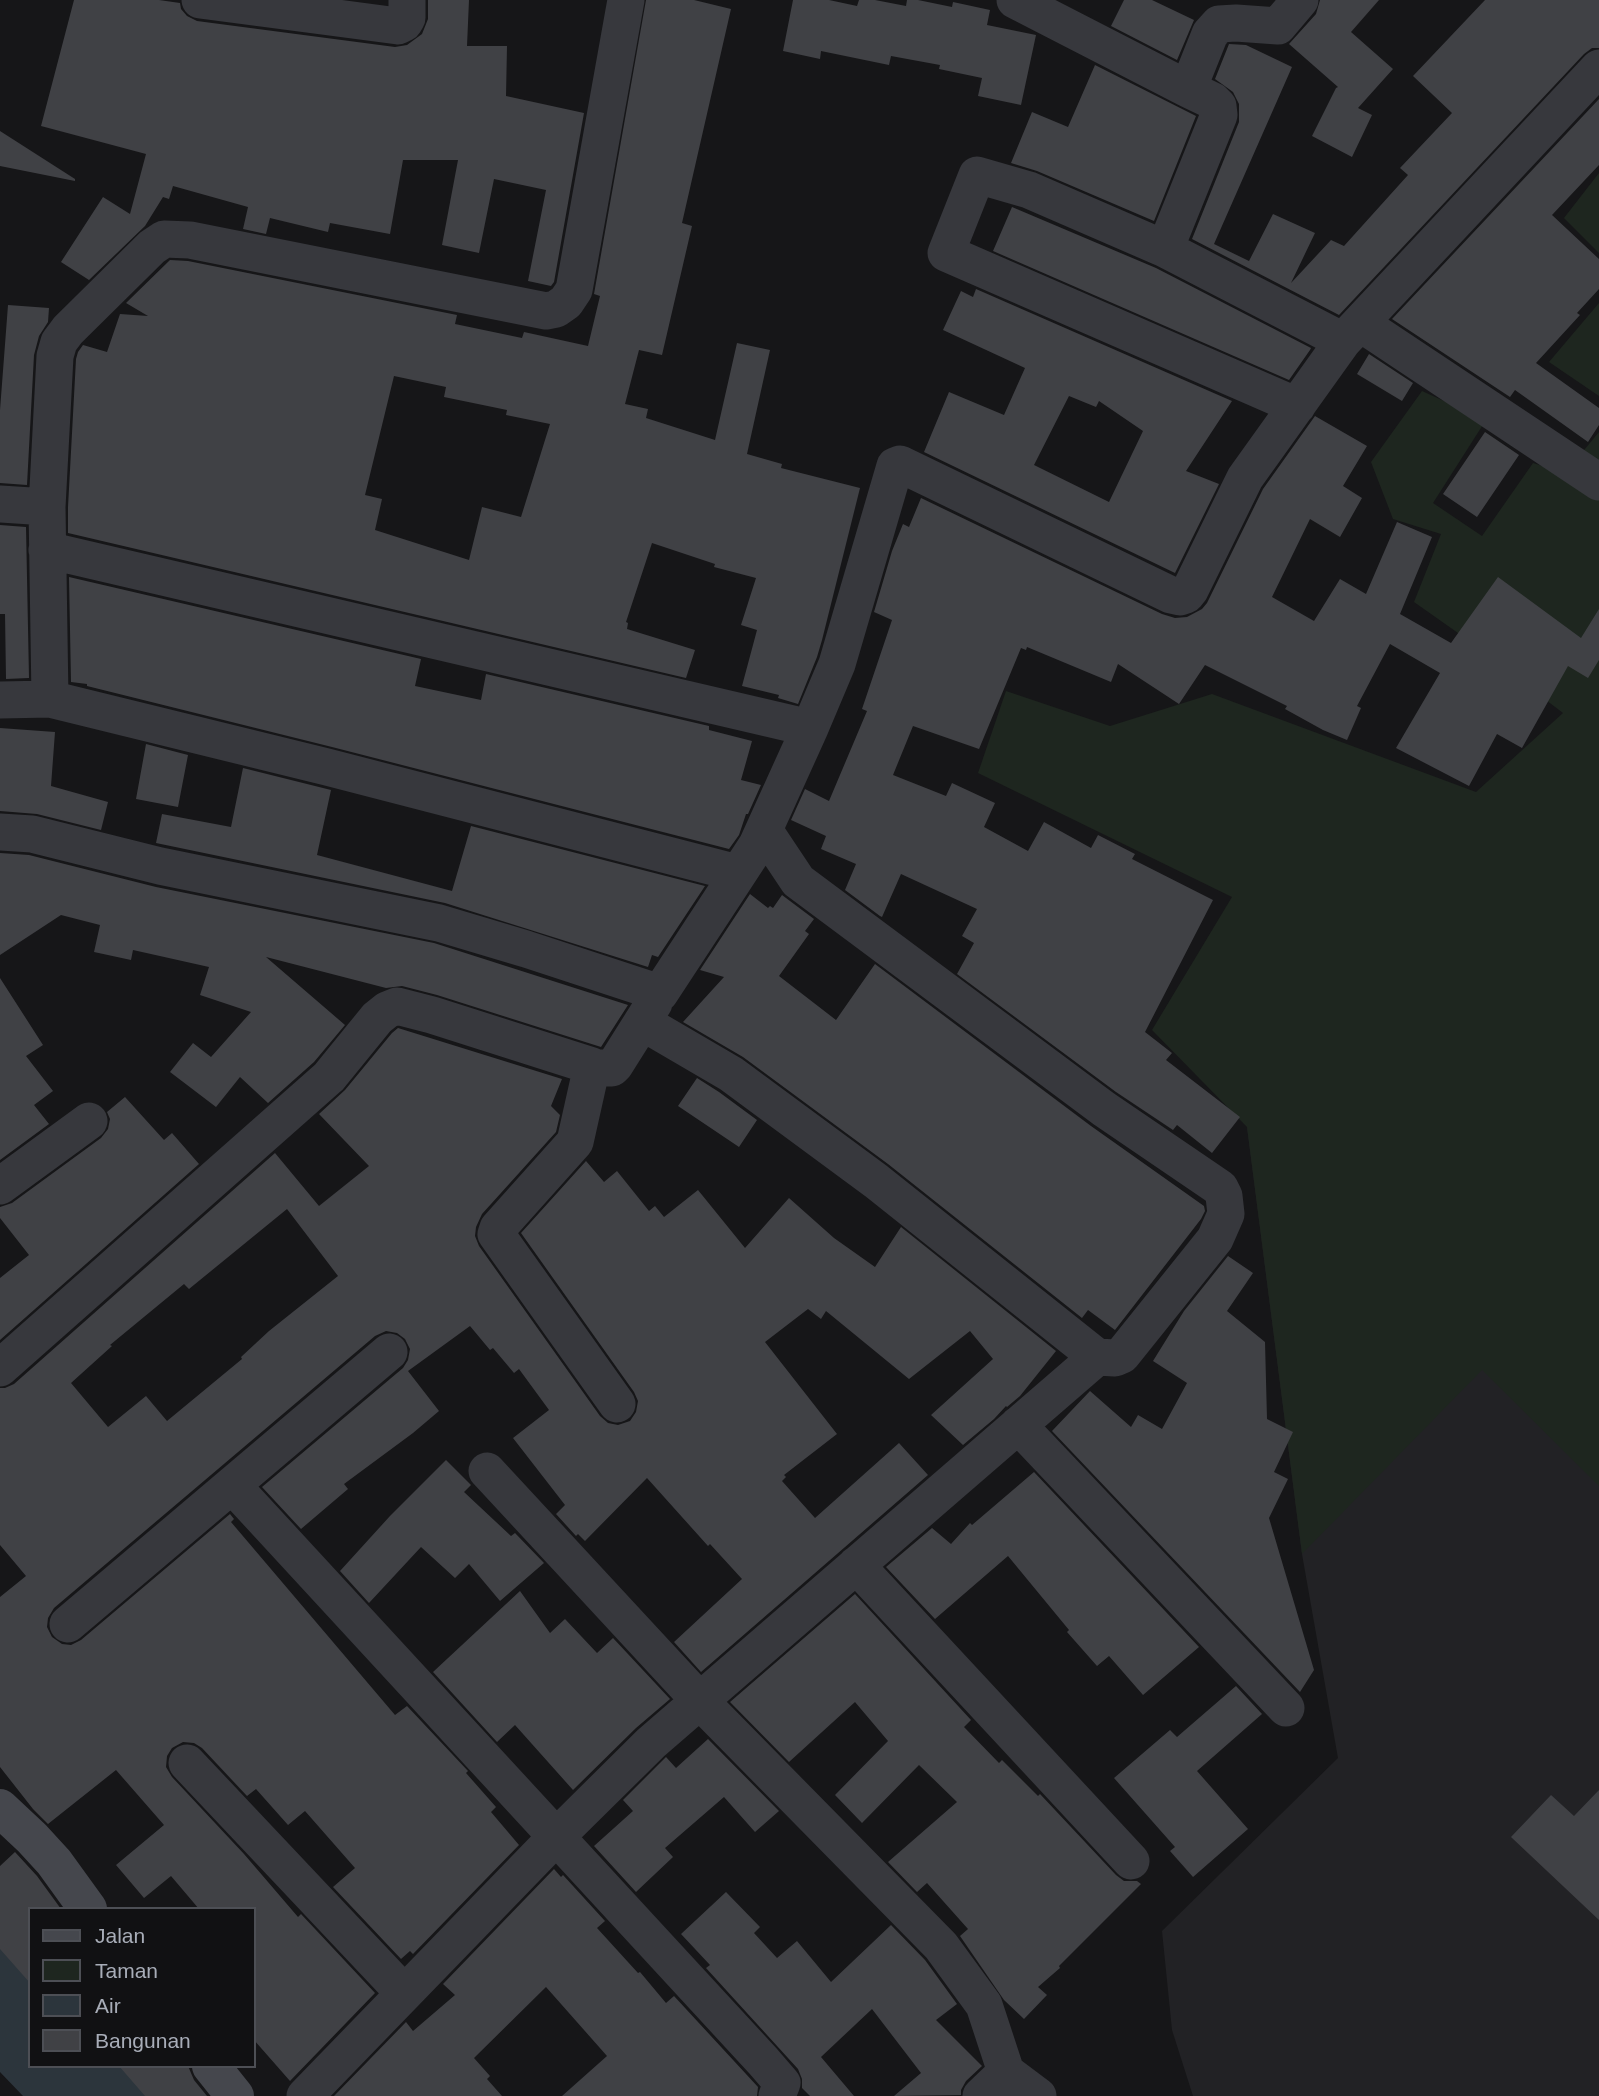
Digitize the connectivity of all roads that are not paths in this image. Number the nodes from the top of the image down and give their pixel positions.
1 (200, 0) edge
2 (407, 0) edge
3 (626, 0) edge
4 (1015, 0) edge
5 (1300, 0) edge
6 (1599, 68) edge
7 (1188, 89) junction
8 (1165, 248) junction
9 (1351, 332) junction
10 (1297, 406) junction
11 (1599, 482) edge
12 (0, 504) edge
13 (47, 507) junction
14 (47, 550) junction
15 (50, 699) junction
16 (0, 700) edge
17 (810, 728) junction
18 (764, 831) junction
19 (0, 832) edge
20 (737, 873) junction
21 (651, 1007) junction
22 (592, 1066) junction
23 (89, 1121) dead end
24 (0, 1186) edge
25 (389, 1352) dead end
26 (1097, 1357) junction
27 (0, 1368) edge
28 (617, 1404) dead end
29 (1018, 1425) junction
30 (487, 1471) dead end
31 (232, 1485) junction
32 (856, 1565) junction
33 (68, 1624) dead end
34 (700, 1701) junction
35 (1286, 1708) dead end
36 (187, 1763) dead end
37 (0, 1808) edge
38 (556, 1838) junction
39 (1131, 1861) dead end
40 (87, 1907) edge
41 (404, 1993) junction
42 (213, 2068) edge
43 (993, 2084) edge
44 (235, 2096) edge
45 (305, 2096) edge
46 (777, 2096) edge
47 (1038, 2096) edge

1 - 2 street
3 - 13 street
4 - 7 street
5 - 7 street
6 - 9 street
7 - 8 street
8 - 9 street
8 - 10 street
9 - 10 street
9 - 11 street
10 - 17 street
12 - 13 street
13 - 14 street
14 - 15 street
14 - 17 street
15 - 16 street
15 - 20 street
17 - 18 street
18 - 20 street
18 - 26 street
19 - 21 street
20 - 21 street
21 - 22 street
21 - 26 street
22 - 27 street
22 - 28 street
23 - 24 street
25 - 31 street
26 - 29 street
29 - 32 street
29 - 35 street
30 - 34 street
31 - 33 street
31 - 38 street
32 - 34 street
32 - 39 street
34 - 38 street
34 - 43 street
36 - 41 street
37 - 40 street
38 - 41 street
38 - 46 street
41 - 45 street
42 - 44 street
43 - 47 street

